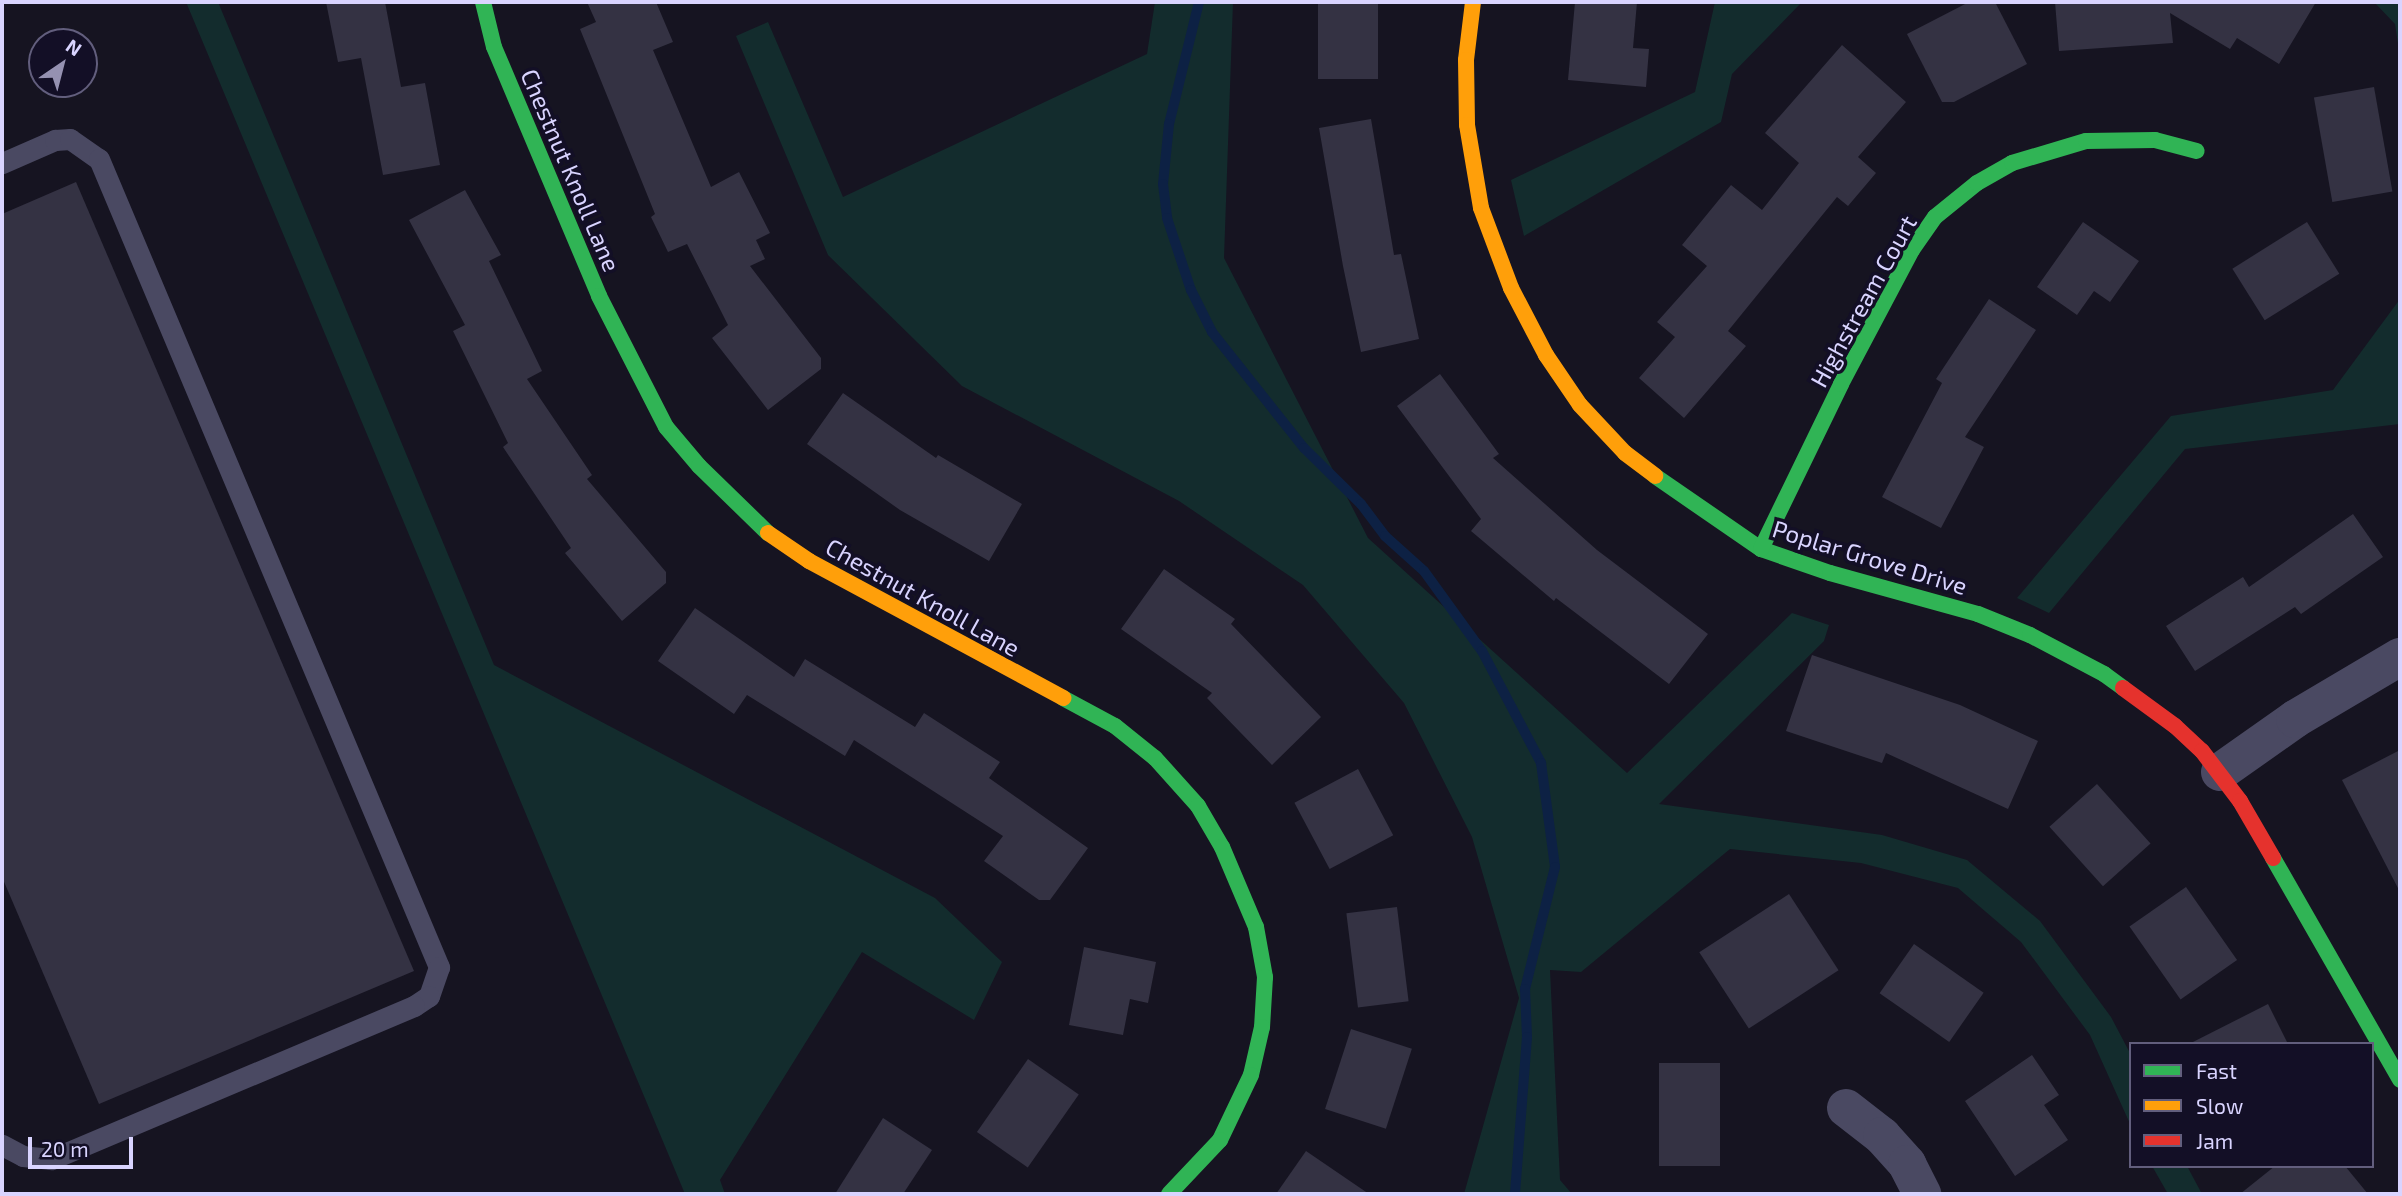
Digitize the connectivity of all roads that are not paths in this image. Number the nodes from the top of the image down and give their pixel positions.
1 (483, 2) edge
2 (1473, 2) edge
3 (2197, 151) dead end
4 (2, 163) edge
5 (1761, 549) junction
6 (2400, 657) edge
7 (2220, 772) junction
8 (2400, 1080) edge
9 (1846, 1108) dead end
10 (2, 1145) edge
11 (1169, 1194) edge
12 (1922, 1194) edge

1 - 11 street, Chestnut Knoll Lane
2 - 5 street, Poplar Grove Drive
3 - 5 street, Highstream Court
4 - 10 lane
5 - 7 street, Poplar Grove Drive
6 - 7 street
7 - 8 street, Poplar Grove Drive
9 - 12 street

